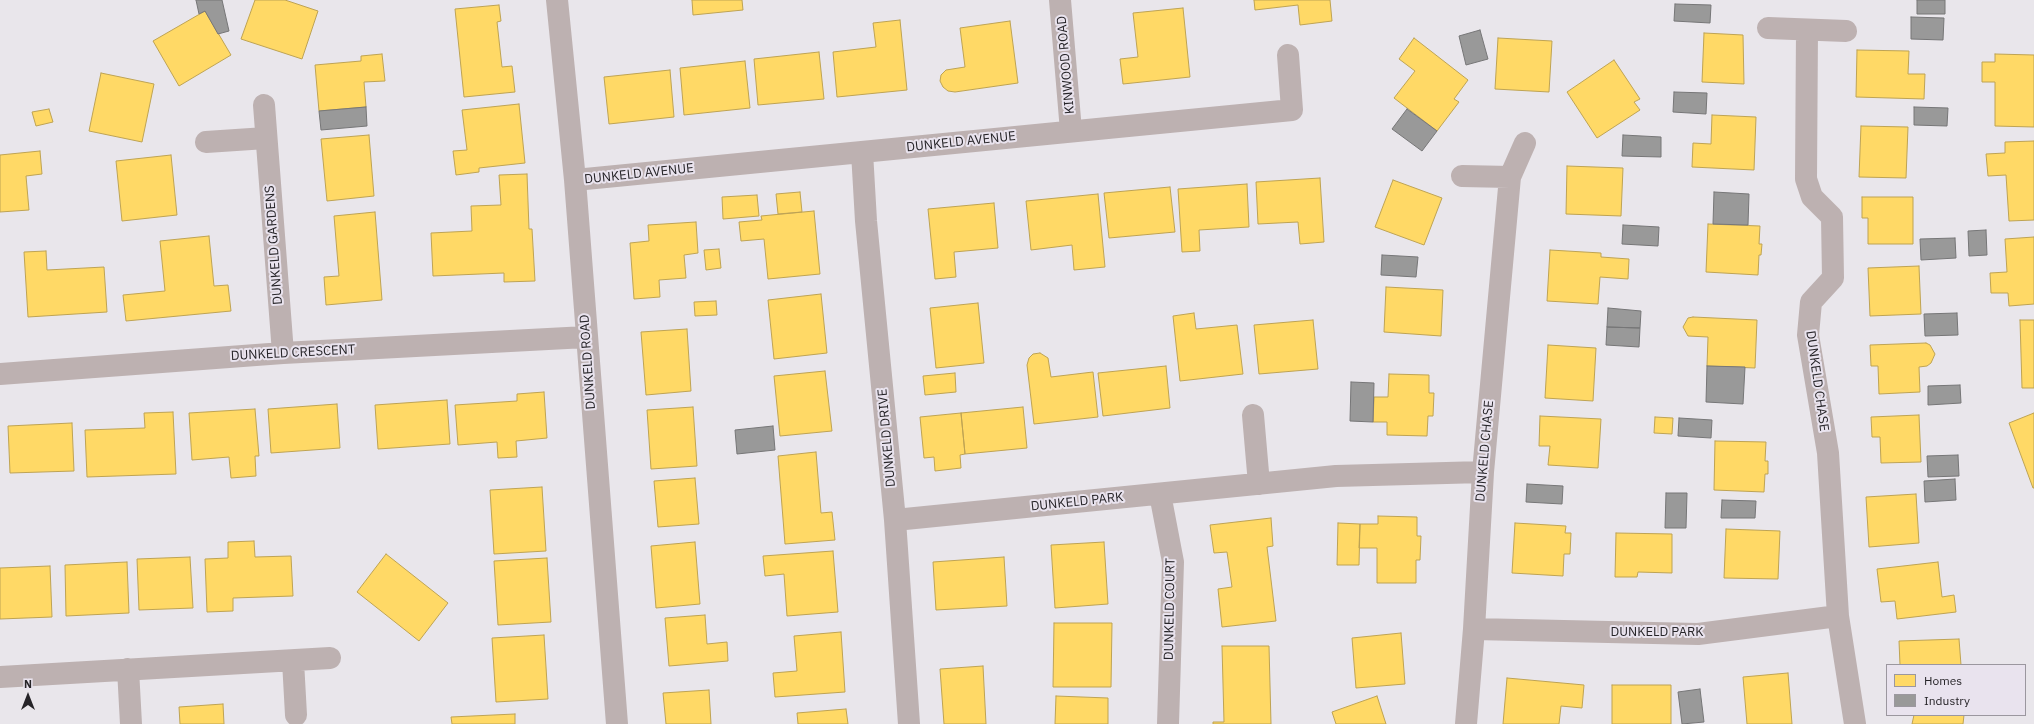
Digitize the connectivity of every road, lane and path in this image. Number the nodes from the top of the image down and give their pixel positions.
1 (557, 0) edge
2 (1060, 0) edge
3 (1768, 28) dead end
4 (1807, 30) junction
5 (1846, 31) dead end
6 (1288, 55) dead end
7 (264, 105) dead end
8 (1071, 131) junction
9 (266, 138) junction
10 (206, 142) dead end
11 (1525, 143) dead end
12 (862, 152) junction
13 (1462, 176) dead end
14 (1510, 177) junction
15 (575, 180) junction
16 (586, 337) junction
17 (282, 353) junction
18 (0, 374) edge
19 (1253, 414) dead end
20 (1483, 472) junction
21 (1259, 484) junction
22 (1160, 494) junction
23 (895, 520) junction
24 (1838, 616) junction
25 (1474, 629) junction
26 (330, 658) dead end
27 (294, 660) junction
28 (128, 669) junction
29 (0, 677) edge
30 (296, 716) dead end
31 (131, 724) edge
32 (617, 724) edge
33 (909, 724) edge
34 (1168, 724) edge
35 (1466, 724) edge
36 (1855, 724) edge

1 - 15 street, DUNKELD ROAD
2 - 8 street, KINWOOD ROAD
3 - 4 street
4 - 5 street
4 - 24 street, DUNKELD CHASE
6 - 8 street, DUNKELD AVENUE
7 - 9 street, DUNKELD GARDENS
8 - 12 street, DUNKELD AVENUE
9 - 10 street
9 - 17 street, DUNKELD GARDENS
11 - 14 street, DUNKELD CHASE
12 - 15 street, DUNKELD AVENUE
12 - 23 street, DUNKELD DRIVE
13 - 14 street
14 - 20 street, DUNKELD CHASE
15 - 16 street, DUNKELD ROAD
16 - 17 street, DUNKELD CRESCENT
16 - 32 street, DUNKELD ROAD
17 - 18 street, DUNKELD CRESCENT
19 - 21 street
20 - 21 street, DUNKELD PARK
20 - 25 street, DUNKELD CHASE
21 - 22 street, DUNKELD PARK
22 - 23 street, DUNKELD PARK
22 - 34 street, DUNKELD COURT
23 - 33 street, DUNKELD DRIVE
24 - 25 street, DUNKELD PARK
24 - 36 street, DUNKELD CHASE
25 - 35 street, DUNKELD CHASE
26 - 27 street
27 - 28 street
27 - 30 street
28 - 29 street
28 - 31 street

